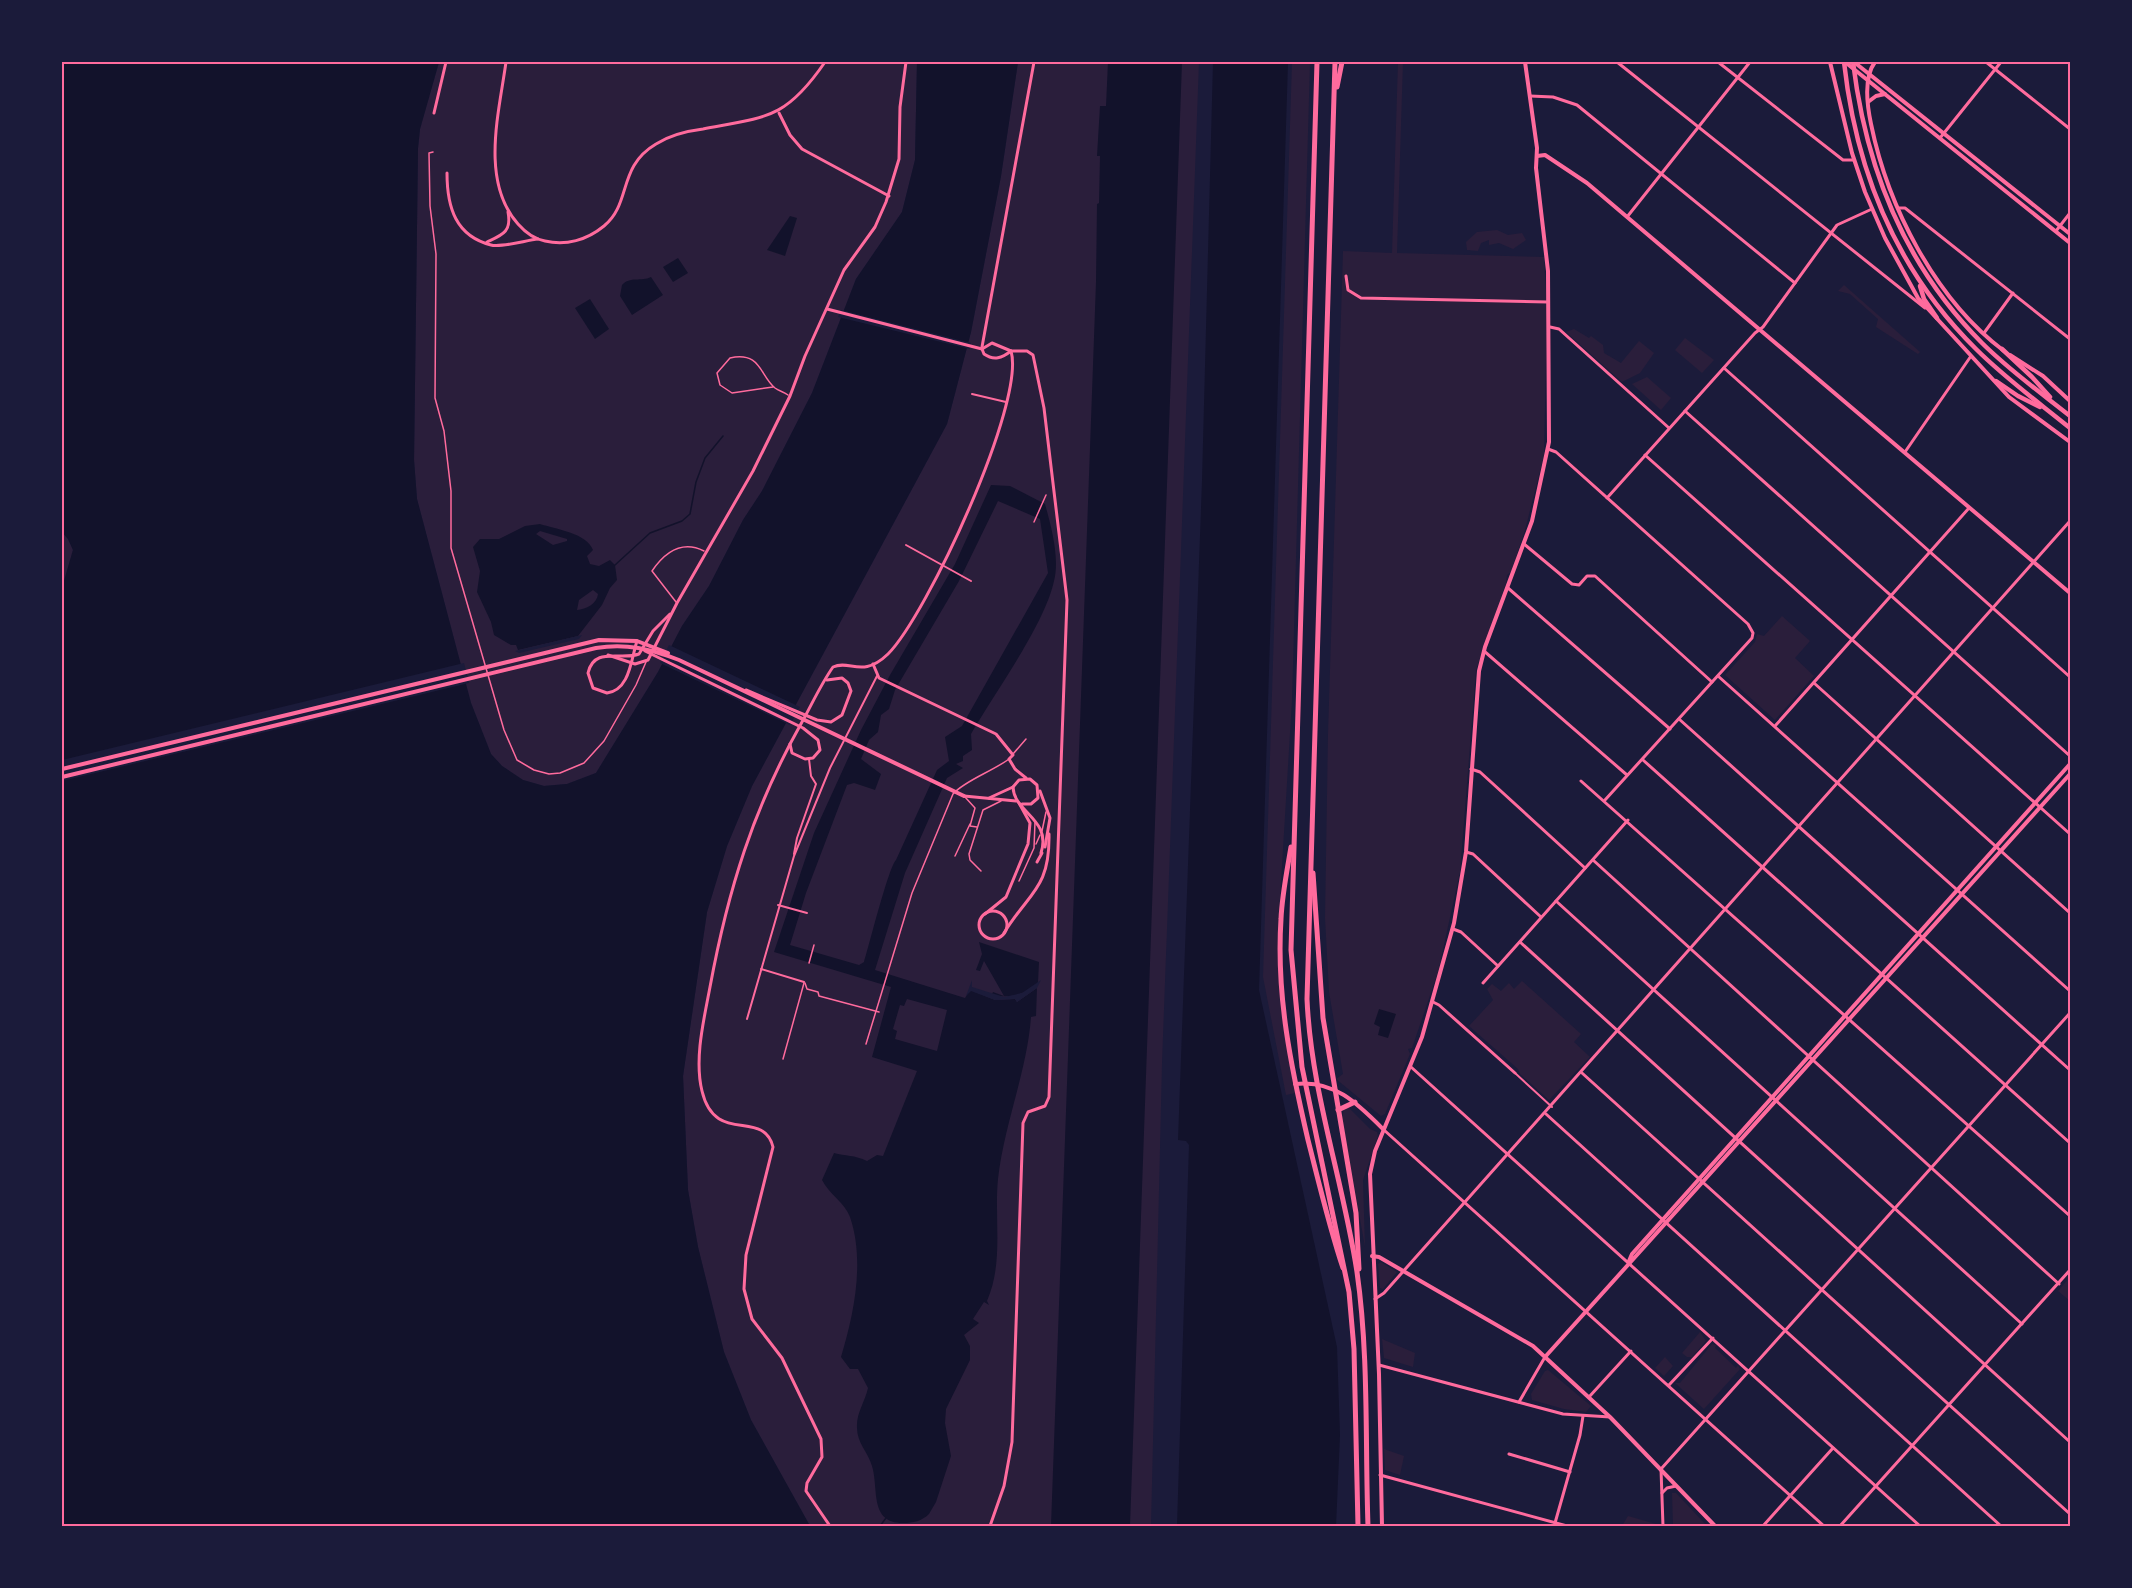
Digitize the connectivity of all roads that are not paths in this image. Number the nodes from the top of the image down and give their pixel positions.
1 (446, 62) edge
2 (506, 62) edge
3 (825, 62) edge
4 (906, 62) edge
5 (1034, 62) edge
6 (1317, 62) edge
7 (1335, 62) edge
8 (1342, 62) edge
9 (1525, 62) edge
10 (1617, 62) edge
11 (1718, 62) edge
12 (1750, 62) edge
13 (1830, 62) edge
14 (1854, 62) edge
15 (1865, 62) edge
16 (1875, 62) edge
17 (1986, 62) edge
18 (2001, 62) edge
19 (1845, 63) edge
20 (1861, 67) junction
21 (1995, 69) junction
22 (1869, 73) junction
23 (1861, 74) junction
24 (1738, 77) junction
25 (1869, 81) junction
26 (1886, 94) junction
27 (1530, 96) junction
28 (1867, 102) junction
29 (1333, 106) junction
30 (778, 112) junction
31 (434, 113) dead end
32 (1699, 124) junction
33 (2070, 129) edge
34 (1944, 133) junction
35 (1940, 138) junction
36 (433, 152) dead end
37 (1537, 156) junction
38 (1854, 160) junction
39 (1661, 172) junction
40 (447, 173) dead end
41 (889, 196) junction
42 (1898, 208) junction
43 (1872, 210) junction
44 (507, 211) junction
45 (2070, 213) edge
46 (1627, 217) junction
47 (2060, 226) junction
48 (2056, 231) junction
49 (1832, 232) junction
50 (2070, 234) edge
51 (539, 239) junction
52 (487, 242) junction
53 (2070, 243) edge
54 (1346, 276) dead end
55 (1919, 280) junction
56 (1796, 283) junction
57 (2013, 293) junction
58 (1550, 302) junction
59 (1925, 308) junction
60 (826, 309) junction
61 (1937, 318) junction
62 (1550, 327) junction
63 (1758, 330) junction
64 (1984, 333) junction
65 (2070, 339) edge
66 (982, 348) junction
67 (2002, 349) junction
68 (1011, 351) junction
69 (1971, 356) junction
70 (1724, 368) junction
71 (1996, 381) junction
72 (773, 387) junction
73 (972, 394) dead end
74 (790, 396) junction
75 (2070, 401) edge
76 (1006, 402) junction
77 (2058, 406) junction
78 (1685, 411) junction
79 (2049, 411) junction
80 (2070, 416) edge
81 (1669, 428) junction
82 (2070, 428) edge
83 (2070, 442) edge
84 (1548, 449) junction
85 (1905, 452) junction
86 (1645, 455) junction
87 (1046, 495) dead end
88 (1607, 498) junction
89 (1971, 506) junction
90 (2070, 521) edge
91 (1034, 522) dead end
92 (1524, 544) junction
93 (906, 545) dead end
94 (707, 551) junction
95 (1930, 552) junction
96 (2036, 561) junction
97 (943, 566) junction
98 (971, 581) dead end
99 (1508, 588) junction
100 (2070, 593) edge
101 (1891, 596) junction
102 (677, 603) junction
103 (1995, 608) junction
104 (671, 613) junction
105 (1852, 639) junction
106 (637, 640) junction
107 (635, 647) junction
108 (1484, 651) junction
109 (1955, 653) junction
110 (608, 656) junction
111 (679, 660) junction
112 (646, 662) junction
113 (873, 664) junction
114 (1718, 676) junction
115 (878, 677) junction
116 (2070, 677) edge
117 (825, 680) junction
118 (1712, 682) junction
119 (1814, 683) junction
120 (737, 688) junction
121 (1916, 697) junction
122 (1679, 719) junction
123 (1775, 726) junction
124 (1670, 729) junction
125 (1026, 739) dead end
126 (1877, 740) junction
127 (790, 742) junction
128 (2070, 756) edge
129 (1011, 757) junction
130 (809, 759) junction
131 (1643, 760) junction
132 (2070, 764) edge
133 (62, 769) edge
134 (1015, 769) junction
135 (1471, 769) junction
136 (2070, 774) edge
137 (1627, 775) junction
138 (62, 777) edge
139 (1026, 778) junction
140 (1581, 781) dead end
141 (1016, 783) junction
142 (1839, 784) junction
143 (1013, 787) junction
144 (1038, 789) junction
145 (964, 796) junction
146 (988, 799) junction
147 (1004, 800) junction
148 (1605, 800) junction
149 (1046, 802) junction
150 (1019, 803) junction
151 (2036, 803) junction
152 (2040, 807) junction
153 (1031, 814) junction
154 (1294, 819) junction
155 (1628, 820) junction
156 (806, 821) junction
157 (970, 823) junction
158 (979, 825) junction
159 (1800, 827) junction
160 (1042, 832) junction
161 (1049, 834) junction
162 (2070, 834) edge
163 (1997, 847) junction
164 (1034, 848) junction
165 (2001, 851) junction
166 (1310, 852) junction
167 (1466, 852) junction
168 (1041, 853) junction
169 (956, 856) dead end
170 (1593, 860) junction
171 (1038, 862) dead end
172 (1585, 868) junction
173 (1764, 868) junction
174 (981, 871) dead end
175 (1019, 881) dead end
176 (1958, 890) junction
177 (1963, 895) junction
178 (1556, 901) junction
179 (780, 905) junction
180 (1727, 909) junction
181 (807, 913) dead end
182 (2070, 913) edge
183 (985, 914) junction
184 (1542, 917) junction
185 (1453, 929) junction
186 (1004, 933) junction
187 (1919, 934) junction
188 (1924, 938) junction
189 (1520, 942) junction
190 (814, 945) dead end
191 (1691, 950) junction
192 (809, 963) dead end
193 (1498, 966) junction
194 (762, 970) junction
195 (1883, 975) junction
196 (1887, 978) junction
197 (804, 982) junction
198 (1483, 984) dead end
199 (1655, 990) junction
200 (2070, 992) edge
201 (1433, 1002) junction
202 (875, 1011) junction
203 (879, 1012) dead end
204 (2070, 1012) edge
205 (1846, 1015) junction
206 (747, 1018) dead end
207 (1851, 1019) junction
208 (1618, 1032) junction
209 (866, 1044) dead end
210 (2042, 1044) junction
211 (1809, 1057) junction
212 (783, 1059) dead end
213 (1813, 1061) junction
214 (1411, 1067) junction
215 (2070, 1070) edge
216 (1582, 1072) junction
217 (1515, 1073) joint
218 (1295, 1084) junction
219 (2006, 1084) junction
220 (1335, 1089) junction
221 (1773, 1097) junction
222 (1777, 1101) junction
223 (1355, 1102) junction
224 (1552, 1107) junction
225 (1338, 1110) junction
226 (1546, 1113) junction
227 (1969, 1126) junction
228 (1384, 1130) junction
229 (1736, 1138) junction
230 (1740, 1142) junction
231 (2070, 1143) edge
232 (1509, 1154) junction
233 (1931, 1167) junction
234 (1699, 1179) junction
235 (1704, 1183) junction
236 (1465, 1202) junction
237 (1895, 1209) junction
238 (2070, 1216) edge
239 (1663, 1220) junction
240 (1668, 1224) junction
241 (1858, 1249) junction
242 (1372, 1256) junction
243 (1629, 1262) junction
244 (2070, 1270) edge
245 (1404, 1271) junction
246 (1348, 1283) junction
247 (2059, 1284) junction
248 (1822, 1289) junction
249 (1360, 1294) junction
250 (1375, 1299) junction
251 (1586, 1310) junction
252 (2022, 1324) junction
253 (1785, 1330) junction
254 (1713, 1338) junction
255 (1631, 1351) junction
256 (1545, 1357) junction
257 (1379, 1365) junction
258 (1986, 1365) junction
259 (1749, 1371) junction
260 (1669, 1386) junction
261 (1589, 1397) junction
262 (1519, 1402) junction
263 (1950, 1405) junction
264 (1583, 1416) junction
265 (1610, 1417) junction
266 (1706, 1419) junction
267 (2070, 1442) edge
268 (1913, 1446) junction
269 (1833, 1448) junction
270 (1509, 1454) dead end
271 (1661, 1469) junction
272 (1570, 1472) junction
273 (1380, 1475) junction
274 (1677, 1486) junction
275 (1876, 1486) junction
276 (1662, 1493) junction
277 (1790, 1495) junction
278 (2070, 1515) edge
279 (1555, 1523) junction
280 (830, 1527) edge
281 (990, 1527) edge
282 (1358, 1527) edge
283 (1368, 1527) edge
284 (1382, 1527) edge
285 (1567, 1527) edge
286 (1663, 1527) edge
287 (1715, 1527) edge
288 (1763, 1527) edge
289 (1824, 1527) edge
290 (1840, 1527) edge
291 (1920, 1527) edge
292 (2001, 1527) edge

1 - 31 street
2 - 44 street
3 - 30 street
4 - 41 street
5 - 66 street
6 - 154 highway
7 - 29 highway
8 - 29 highway
9 - 27 street
10 - 32 street
11 - 24 street
12 - 24 street
13 - 38 street
14 - 20 street
14 - 77 highway
15 - 20 street
16 - 22 street
17 - 21 street
18 - 21 street
19 - 23 street
19 - 55 highway
20 - 22 street
20 - 23 street
21 - 33 street
21 - 34 street
22 - 25 street
22 - 34 street
23 - 25 street
24 - 32 street
24 - 38 street
25 - 26 street
25 - 28 street
26 - 28 street
26 - 35 street
27 - 37 street
27 - 39 street
28 - 42 street
29 - 166 highway
30 - 41 street
30 - 51 street
32 - 39 street
32 - 49 street
34 - 35 street
34 - 47 street
35 - 48 street
36 - 112 lane
37 - 46 street
37 - 58 street
38 - 43 street
39 - 46 street
39 - 56 street
40 - 52 street
41 - 60 street
42 - 57 street
42 - 64 street
43 - 49 street
43 - 59 street
44 - 51 street
44 - 52 street
45 - 47 street
46 - 63 street
47 - 48 street
47 - 50 street
48 - 53 street
49 - 56 street
49 - 59 street
51 - 52 street
54 - 58 street
55 - 61 highway
55 - 79 highway
56 - 63 street
57 - 64 street
57 - 65 street
58 - 62 street
59 - 61 street
60 - 66 street
60 - 74 street
61 - 69 street
62 - 81 street
62 - 84 street
63 - 70 street
63 - 85 street
64 - 67 street
66 - 68 street
66 - 68 street
67 - 75 street
67 - 77 highway
68 - 76 street
68 - 281 street
69 - 71 street
69 - 85 street
70 - 78 street
70 - 95 street
71 - 79 highway
71 - 83 street
72 - 72 lane
72 - 74 lane
73 - 76 street
74 - 94 street
76 - 97 street
77 - 80 highway
78 - 81 street
78 - 101 street
79 - 82 highway
81 - 86 street
84 - 88 street
84 - 92 street
85 - 89 street
86 - 88 street
86 - 105 street
87 - 91 lane
88 - 114 street
89 - 95 street
89 - 96 street
90 - 96 street
92 - 99 street
92 - 118 street
93 - 97 street
94 - 102 street
94 - 102 lane
95 - 101 street
95 - 103 street
96 - 100 street
96 - 103 street
97 - 98 street
97 - 113 street
99 - 108 street
99 - 124 street
101 - 105 street
101 - 109 street
102 - 104 street
103 - 109 street
103 - 116 street
104 - 110 street
104 - 112 street
105 - 119 street
105 - 121 street
106 - 107 street
106 - 111 street
106 - 133 street
107 - 110 street
107 - 111 street
107 - 130 street
107 - 138 street
108 - 135 street
108 - 137 street
109 - 121 street
109 - 128 street
110 - 112 street
111 - 120 street
113 - 115 street
113 - 117 street
114 - 118 street
114 - 123 street
115 - 129 street
115 - 156 street
117 - 120 street
117 - 127 street
118 - 122 street
119 - 123 street
119 - 126 street
120 - 145 street
121 - 126 street
121 - 151 street
122 - 124 street
122 - 159 street
123 - 142 street
124 - 131 street
125 - 129 lane
126 - 142 street
126 - 163 street
127 - 130 street
127 - 280 street
129 - 134 street
129 - 202 lane
130 - 156 street
131 - 137 street
131 - 173 street
132 - 151 street
134 - 139 street
134 - 141 street
135 - 167 street
135 - 172 street
136 - 152 street
137 - 148 street
139 - 141 street
139 - 144 street
140 - 148 street
141 - 143 street
142 - 159 street
142 - 176 street
143 - 146 street
143 - 150 street
144 - 149 street
144 - 150 street
145 - 146 street
145 - 157 lane
146 - 147 street
147 - 150 street
147 - 158 lane
148 - 155 street
149 - 160 lane
149 - 161 street
150 - 153 street
150 - 183 street
151 - 152 street
151 - 163 street
152 - 162 street
152 - 165 street
153 - 160 street
153 - 164 lane
154 - 218 highway
154 - 246 highway
155 - 170 street
155 - 180 street
156 - 179 street
157 - 158 lane
157 - 169 lane
158 - 174 lane
159 - 173 street
159 - 187 street
160 - 164 lane
160 - 168 street
161 - 168 street
161 - 186 street
163 - 165 street
163 - 176 street
164 - 175 lane
165 - 177 street
165 - 182 street
166 - 220 highway
166 - 249 highway
167 - 184 street
167 - 185 street
168 - 171 street
170 - 172 street
170 - 191 street
172 - 178 street
173 - 180 street
173 - 195 street
176 - 177 street
176 - 187 street
177 - 188 street
177 - 200 street
178 - 184 street
178 - 199 street
179 - 181 street
179 - 194 street
180 - 191 street
180 - 205 street
183 - 186 street
183 - 186 street
184 - 189 street
185 - 193 street
185 - 201 street
187 - 188 street
187 - 195 street
188 - 196 street
188 - 210 street
189 - 193 street
189 - 208 street
190 - 192 lane
191 - 199 street
191 - 211 street
193 - 198 street
194 - 197 street
194 - 206 street
195 - 196 street
195 - 205 street
196 - 207 street
196 - 219 street
197 - 202 lane
197 - 212 lane
199 - 208 street
199 - 221 street
201 - 214 street
201 - 217 street
202 - 203 lane
202 - 209 lane
204 - 210 street
205 - 207 street
205 - 211 street
207 - 213 street
207 - 227 street
208 - 216 street
208 - 229 street
210 - 215 street
210 - 219 street
211 - 213 street
211 - 221 street
213 - 222 street
213 - 233 street
214 - 228 street
214 - 232 street
216 - 224 street
216 - 234 street
217 - 224 street
218 - 220 street
218 - 246 highway
219 - 227 street
219 - 231 street
220 - 223 street
220 - 225 highway
221 - 222 street
221 - 229 street
222 - 230 street
222 - 237 street
223 - 225 highway
223 - 228 street
224 - 226 street
225 - 249 highway
226 - 232 street
226 - 239 street
227 - 233 street
227 - 238 street
228 - 236 street
228 - 242 street
229 - 230 street
229 - 234 street
230 - 235 street
230 - 241 street
232 - 236 street
232 - 243 street
233 - 237 street
233 - 247 street
234 - 235 street
234 - 239 street
235 - 240 street
235 - 248 street
236 - 245 street
236 - 251 street
237 - 241 street
237 - 252 street
239 - 240 street
239 - 243 street
240 - 243 street
240 - 253 street
241 - 248 street
241 - 258 street
242 - 245 street
242 - 250 street
243 - 251 street
243 - 254 street
244 - 247 street
245 - 250 street
245 - 256 street
246 - 282 highway
247 - 252 street
248 - 253 street
248 - 263 street
249 - 283 highway
250 - 257 street
251 - 255 street
251 - 256 street
252 - 258 street
253 - 259 street
253 - 268 street
254 - 259 street
254 - 260 street
255 - 260 street
255 - 261 street
256 - 261 street
256 - 262 street
257 - 262 street
257 - 273 street
258 - 263 street
258 - 267 street
259 - 266 street
259 - 269 street
260 - 266 street
261 - 265 street
262 - 264 street
263 - 268 street
263 - 278 street
264 - 265 street
264 - 272 street
265 - 271 street
266 - 271 street
266 - 277 street
268 - 275 street
268 - 292 street
269 - 275 street
269 - 277 street
270 - 272 street
271 - 274 street
271 - 276 street
272 - 279 street
273 - 279 street
273 - 284 street
274 - 276 street
274 - 287 street
275 - 290 street
275 - 291 street
276 - 286 street
277 - 288 street
277 - 289 street
279 - 285 street

